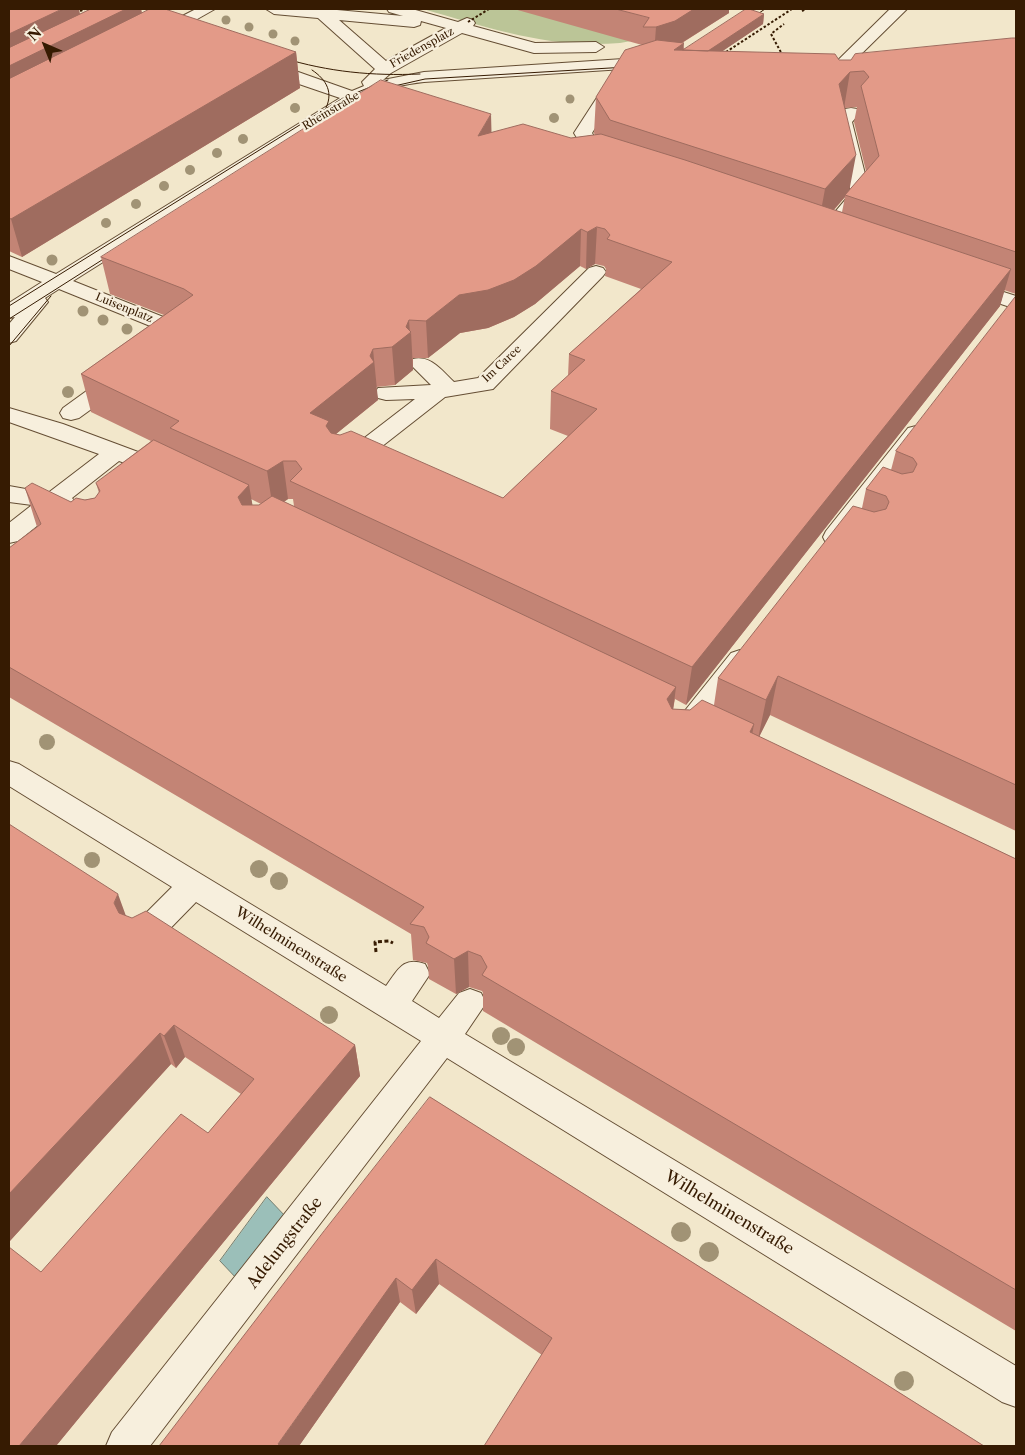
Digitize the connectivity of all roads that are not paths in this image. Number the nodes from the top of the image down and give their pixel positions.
1 (207, 9) edge
2 (274, 9) edge
3 (395, 9) edge
4 (899, 9) edge
5 (319, 10) edge
6 (464, 25) junction
7 (145, 26) edge
8 (163, 32) junction
9 (181, 38) edge
10 (596, 47) dead end
11 (245, 59) edge
12 (868, 66) edge
13 (838, 68) junction
14 (385, 69) junction
15 (792, 71) edge
16 (839, 90) edge
17 (361, 100) junction
18 (410, 116) edge
19 (843, 116) edge
20 (601, 165) edge
21 (834, 224) edge
22 (9, 262) edge
23 (596, 272) dead end
24 (951, 281) edge
25 (66, 283) junction
26 (1016, 303) edge
27 (13, 321) edge
28 (1000, 324) edge
29 (9, 337) edge
30 (168, 344) edge
31 (421, 364) dead end
32 (136, 367) edge
33 (444, 390) junction
34 (386, 393) dead end
35 (930, 414) edge
36 (9, 415) edge
37 (32, 421) junction
38 (116, 452) junction
39 (344, 464) edge
40 (180, 476) edge
41 (9, 494) edge
42 (869, 494) junction
43 (52, 501) junction
44 (893, 504) edge
45 (85, 506) edge
46 (839, 532) junction
47 (9, 535) edge
48 (865, 542) edge
49 (821, 555) edge
50 (754, 641) edge
51 (665, 709) edge
52 (9, 772) edge
53 (194, 885) junction
54 (143, 936) edge
55 (414, 974) dead end
56 (470, 1003) dead end
57 (389, 1006) junction
58 (442, 1039) junction
59 (1016, 1388) edge
60 (126, 1446) edge

1 - 8 street
2 - 5 street, Friedensplatz
3 - 6 street, Friedensplatz
4 - 13 street
5 - 6 street, Friedensplatz
5 - 14 street, Friedensplatz
6 - 10 street, Friedensplatz
6 - 14 street, Friedensplatz
7 - 8 street
8 - 9 street
11 - 17 street
12 - 13 street
13 - 15 street
13 - 16 street
14 - 17 street, Friedensplatz
17 - 18 street
17 - 20 street, Rheinstraße
17 - 25 street, Rheinstraße
19 - 21 street
22 - 25 street, Luisenplatz
23 - 33 street, Im Caree
24 - 26 street
25 - 27 street
25 - 30 street, Luisenplatz
26 - 28 street
27 - 29 street
31 - 33 street
32 - 37 street
33 - 34 street
33 - 39 street, Im Caree
35 - 42 street
36 - 37 street
37 - 38 street
38 - 40 street
38 - 43 street
41 - 43 street
42 - 44 street
42 - 46 street
43 - 45 street
43 - 47 street
46 - 48 street
46 - 49 street
50 - 51 street
52 - 53 street, Wilhelminenstraße
53 - 54 street
53 - 57 street, Wilhelminenstraße
55 - 57 street
56 - 58 street
57 - 58 street, Wilhelminenstraße
58 - 59 street, Wilhelminenstraße
58 - 60 street, Adelungstraße

